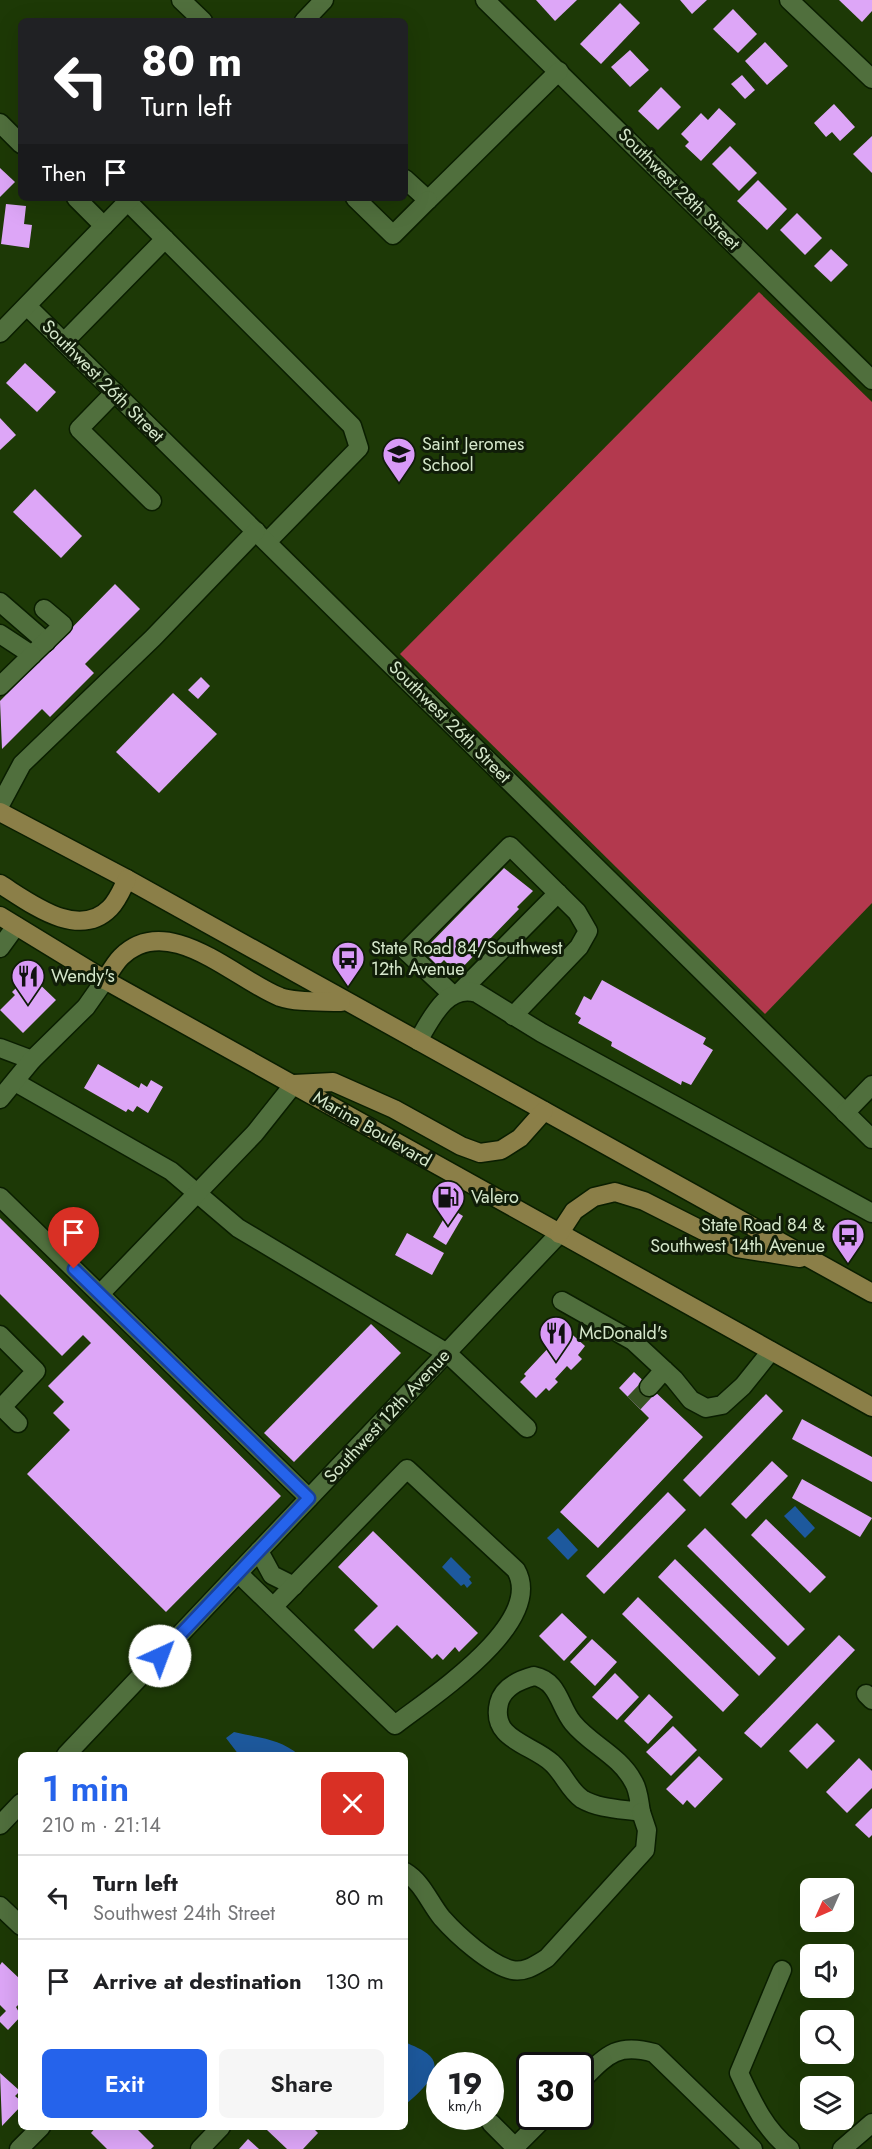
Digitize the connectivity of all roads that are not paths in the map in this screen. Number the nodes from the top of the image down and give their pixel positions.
1 (182, 0) edge
2 (324, 0) edge
3 (485, 0) edge
4 (789, 0) edge
5 (200, 18) edge
6 (307, 18) edge
7 (559, 71) junction
8 (872, 79) edge
9 (0, 123) edge
10 (18, 141) edge
11 (408, 182) edge
12 (428, 200) junction
13 (79, 201) edge
14 (128, 201) edge
15 (130, 201) edge
16 (358, 201) edge
17 (104, 226) junction
18 (165, 239) junction
19 (27, 306) junction
20 (0, 333) edge
21 (63, 342) junction
22 (872, 380) edge
23 (115, 392) junction
24 (152, 501) dead end
25 (262, 537) junction
26 (0, 602) edge
27 (44, 609) dead end
28 (0, 634) edge
29 (46, 642) junction
30 (32, 655) junction
31 (0, 686) edge
32 (0, 805) edge
33 (0, 812) edge
34 (127, 879) junction
35 (0, 884) edge
36 (558, 893) junction
37 (0, 916) edge
38 (16, 926) junction
39 (0, 948) edge
40 (105, 980) junction
41 (456, 993) junction
42 (348, 1003) junction
43 (513, 1016) junction
44 (418, 1041) junction
45 (0, 1048) edge
46 (32, 1060) junction
47 (15, 1083) junction
48 (294, 1084) junction
49 (872, 1085) edge
50 (0, 1099) edge
51 (543, 1111) junction
52 (845, 1113) junction
53 (872, 1139) edge
54 (195, 1194) junction
55 (0, 1197) edge
56 (872, 1213) edge
57 (559, 1234) junction
58 (814, 1261) junction
59 (872, 1293) edge
60 (100, 1294) junction
61 (561, 1301) dead end
62 (0, 1335) edge
63 (771, 1351) junction
64 (447, 1353) junction
65 (664, 1370) junction
66 (649, 1387) tunnel mouth
67 (1, 1406) edge
68 (872, 1407) edge
69 (18, 1423) dead end
70 (527, 1428) dead end
71 (309, 1498) junction
72 (259, 1551) junction
73 (238, 1573) junction
74 (294, 1586) junction
75 (273, 1607) junction
76 (69, 1752) edge
77 (18, 1806) edge
78 (641, 1812) junction
79 (0, 1825) edge
80 (408, 1874) edge
81 (0, 1906) edge
82 (18, 1923) edge
83 (782, 1970) dead end
84 (594, 2068) edge
85 (872, 2123) edge
86 (37, 2130) edge
87 (218, 2130) edge
88 (498, 2130) edge
89 (533, 2130) edge
90 (516, 2148) edge
91 (19, 2149) edge
92 (200, 2149) edge
93 (753, 2149) edge
94 (790, 2149) edge
95 (843, 2149) edge

1 - 5 street
2 - 6 street
3 - 7 street, Southwest 28th Street
4 - 8 street
7 - 12 street
7 - 22 street, Southwest 28th Street
9 - 10 street
11 - 12 street
12 - 16 street
13 - 17 street
14 - 17 street
15 - 18 street
17 - 19 street
18 - 21 street
18 - 25 street
19 - 20 street
19 - 21 street, Southwest 26th Street
21 - 23 street, Southwest 26th Street
23 - 24 street
23 - 25 street, Southwest 26th Street
25 - 32 street
25 - 52 street, Southwest 26th Street
26 - 29 street
27 - 29 street
28 - 30 street
29 - 30 street
30 - 31 street
33 - 34 main road
34 - 35 main road
34 - 42 main road
36 - 41 street
36 - 41 street
36 - 43 street
37 - 38 main road, Marina Boulevard
38 - 39 street
38 - 40 main road, Marina Boulevard
40 - 42 main road
40 - 46 street
40 - 48 main road, Marina Boulevard
41 - 43 street
41 - 44 street
42 - 44 main road
43 - 56 street
44 - 51 main road
45 - 46 street
46 - 47 street
47 - 50 street
47 - 54 street
48 - 51 main road
48 - 54 street
48 - 57 main road, Marina Boulevard
49 - 52 street
51 - 58 main road
52 - 53 street, Southwest 26th Street
54 - 60 street
54 - 64 street
55 - 60 street
57 - 58 main road
57 - 63 main road, Marina Boulevard
57 - 64 street, Southwest 12th Avenue
58 - 59 main road
60 - 71 street
61 - 65 street
62 - 67 street
63 - 65 street
63 - 68 main road, Marina Boulevard
64 - 70 street
64 - 71 street, Southwest 12th Avenue
65 - 66 street
67 - 69 street
71 - 72 street, Southwest 12th Avenue
72 - 73 street, Southwest 12th Avenue
72 - 74 street
73 - 75 street
73 - 76 street, Southwest 12th Avenue
74 - 75 street
74 - 75 street
77 - 79 street
78 - 78 street
78 - 80 street
81 - 82 street
83 - 94 street
84 - 93 street
85 - 95 street
86 - 91 street
87 - 92 street
88 - 90 street
89 - 90 street

